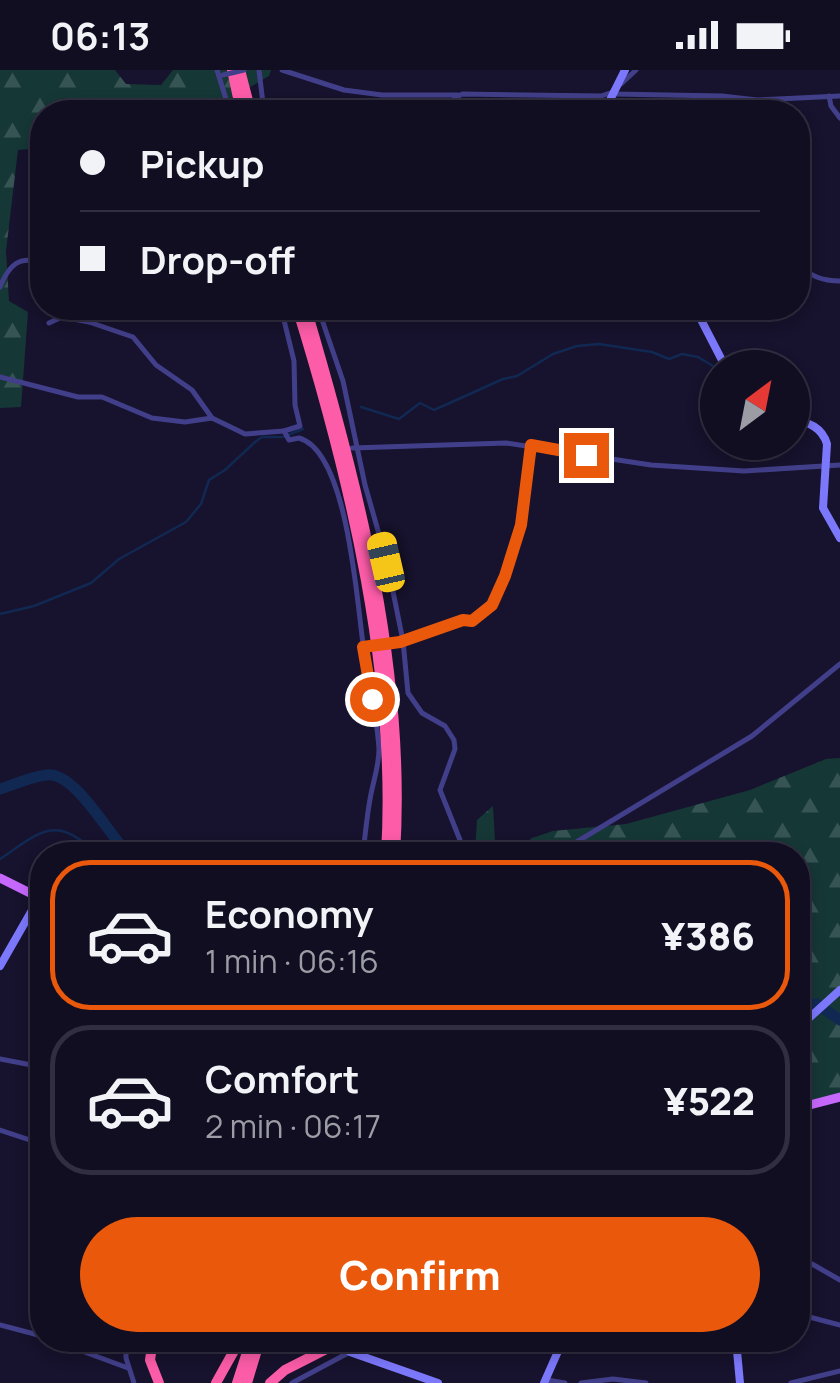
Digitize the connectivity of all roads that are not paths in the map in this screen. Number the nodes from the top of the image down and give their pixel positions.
1 (242, 70) edge
2 (259, 70) edge
3 (282, 70) edge
4 (625, 70) edge
5 (636, 70) edge
6 (223, 73) edge
7 (611, 94) junction
8 (458, 95) junction
9 (828, 96) junction
10 (840, 96) edge
11 (228, 100) edge
12 (235, 100) edge
13 (248, 100) edge
14 (263, 100) edge
15 (455, 100) edge
16 (609, 100) edge
17 (840, 118) edge
18 (30, 260) edge
19 (810, 274) edge
20 (840, 281) edge
21 (0, 286) edge
22 (55, 320) edge
23 (74, 320) edge
24 (284, 320) edge
25 (299, 320) edge
26 (309, 320) edge
27 (322, 320) edge
28 (701, 320) edge
29 (89, 322) joint
30 (49, 323) dead end
31 (717, 350) edge
32 (0, 377) edge
33 (212, 418) junction
34 (810, 425) edge
35 (284, 431) junction
36 (531, 445) junction
37 (355, 448) junction
38 (328, 452) dead end
39 (318, 454) junction
40 (827, 466) junction
41 (840, 466) edge
42 (840, 538) edge
43 (401, 642) junction
44 (364, 647) junction
45 (840, 664) edge
46 (366, 842) edge
47 (386, 842) edge
48 (396, 842) edge
49 (461, 842) edge
50 (577, 842) edge
51 (0, 878) edge
52 (30, 893) edge
53 (30, 917) edge
54 (0, 966) edge
55 (840, 991) edge
56 (810, 1017) edge
57 (0, 1059) edge
58 (30, 1065) edge
59 (840, 1098) edge
60 (810, 1105) edge
61 (0, 1130) edge
62 (30, 1140) edge
63 (810, 1264) edge
64 (840, 1280) edge
65 (810, 1317) edge
66 (840, 1324) edge
67 (0, 1325) edge
68 (30, 1333) edge
69 (85, 1352) edge
70 (127, 1352) edge
71 (145, 1352) edge
72 (150, 1352) edge
73 (233, 1352) edge
74 (247, 1352) edge
75 (256, 1352) edge
76 (320, 1352) edge
77 (350, 1352) joint
78 (558, 1352) edge
79 (737, 1352) edge
80 (128, 1368) junction
81 (840, 1371) edge
82 (546, 1382) edge
83 (134, 1383) edge
84 (151, 1383) edge
85 (158, 1383) edge
86 (216, 1383) edge
87 (237, 1383) edge
88 (247, 1383) edge
89 (270, 1383) edge
90 (292, 1383) edge
91 (438, 1383) edge
92 (565, 1383) edge
93 (582, 1383) edge
94 (646, 1383) edge
95 (740, 1383) edge
96 (790, 1383) edge

1 - 6 street, bridge
1 - 13 highway
2 - 14 street
3 - 8 street
4 - 7 street
5 - 7 street
6 - 11 street
6 - 12 highway
7 - 8 street
7 - 9 street
7 - 16 street
8 - 15 street
9 - 10 street
9 - 17 street
18 - 21 street
19 - 20 street
22 - 30 street
23 - 29 street
24 - 35 street
25 - 47 highway
26 - 48 highway
27 - 37 street
28 - 31 street
29 - 33 street
32 - 33 street
33 - 35 street
34 - 40 street
35 - 39 street
36 - 37 street
36 - 40 street
36 - 43 street
37 - 43 street
38 - 39 street
39 - 44 street
40 - 41 street
40 - 42 street
43 - 44 street, bridge
43 - 49 street
44 - 46 street
45 - 50 street
51 - 52 main road
53 - 54 street
55 - 56 street
57 - 58 street
59 - 60 main road
61 - 62 street
63 - 64 street
65 - 66 street
67 - 68 street
69 - 80 street
70 - 80 street
71 - 84 highway
72 - 85 highway
73 - 86 highway
74 - 87 highway
75 - 88 highway
76 - 89 highway
77 - 90 street
77 - 91 street
78 - 82 street
79 - 95 street
80 - 83 street
81 - 96 street
82 - 92 street
93 - 94 street

